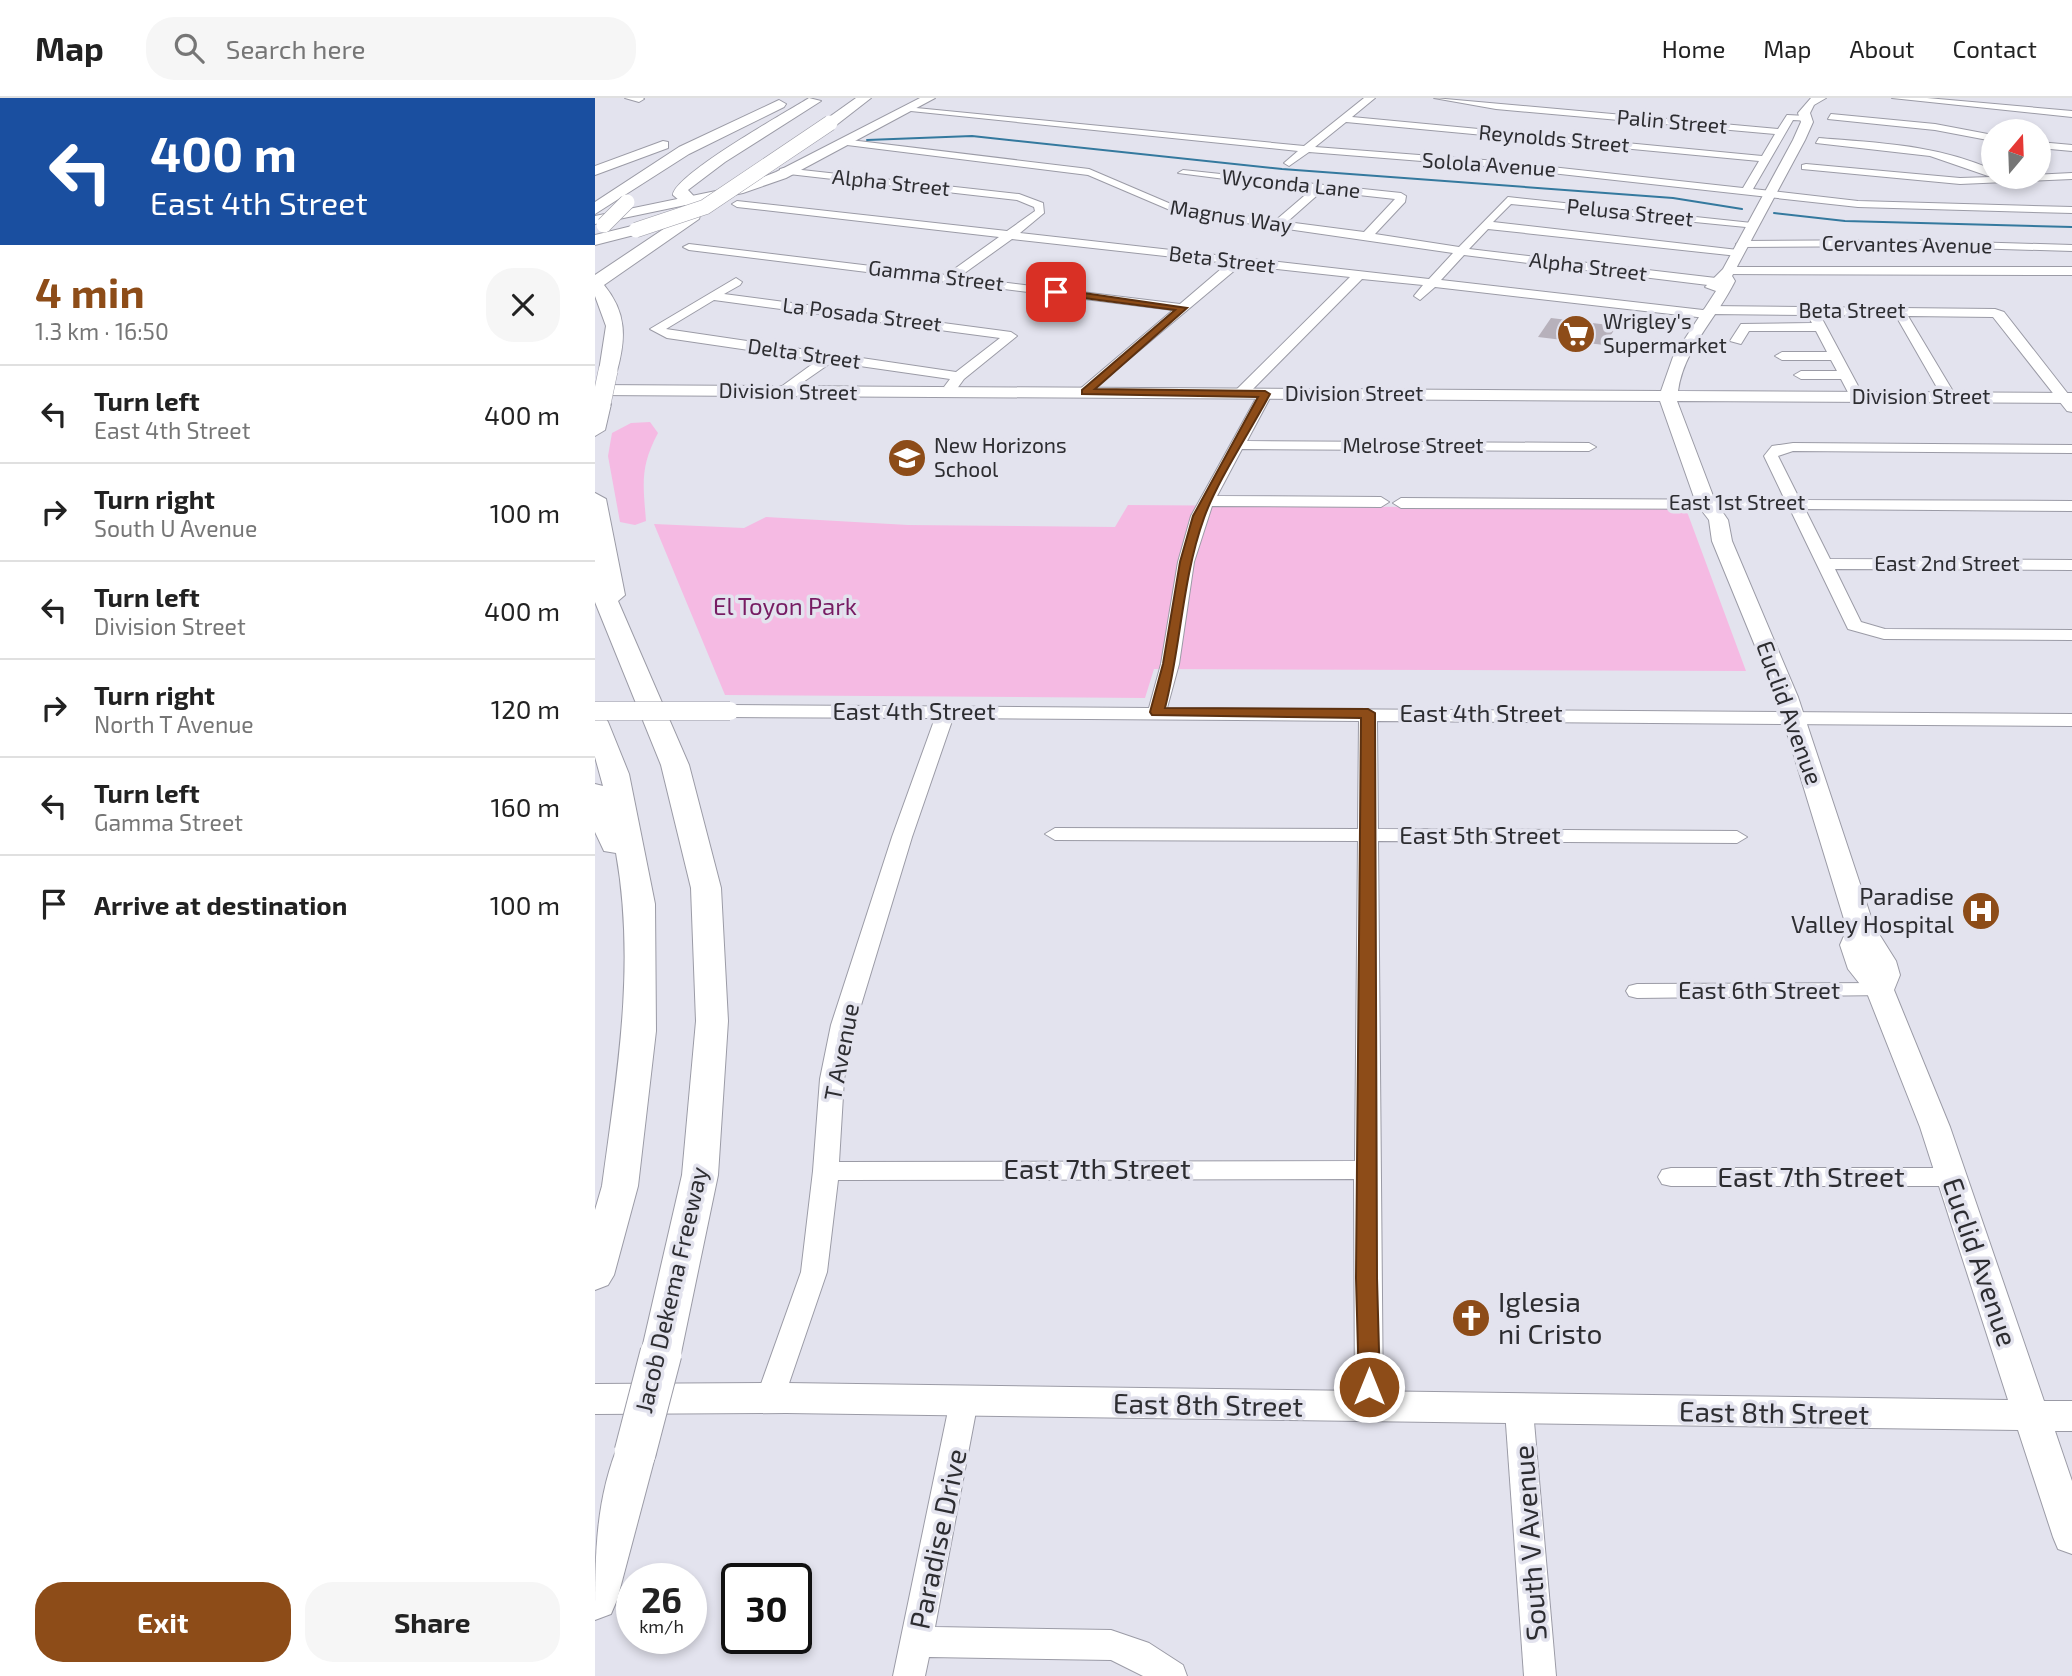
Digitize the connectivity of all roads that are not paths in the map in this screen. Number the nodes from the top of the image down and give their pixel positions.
1 (630, 98) edge
2 (789, 98) edge
3 (865, 98) edge
4 (929, 98) edge
5 (1370, 98) edge
6 (1439, 98) edge
7 (1897, 98) edge
8 (639, 99) edge
9 (1819, 99) edge
10 (818, 100) edge
11 (1520, 108) junction
12 (906, 110) junction
13 (2072, 114) edge
14 (1807, 118) junction
15 (1344, 119) junction
16 (1158, 125) dead end
17 (671, 130) dead end
18 (1781, 132) junction
19 (1236, 133) dead end
20 (1144, 134) junction
21 (1494, 134) junction
22 (1981, 136) edge
23 (1819, 141) junction
24 (842, 142) junction
25 (1225, 142) junction
26 (2051, 146) edge
27 (2072, 148) edge
28 (1306, 149) junction
29 (603, 152) dead end
30 (1765, 159) junction
31 (1466, 161) junction
32 (1096, 162) dead end
33 (1289, 163) dead end
34 (1981, 168) edge
35 (1077, 170) junction
36 (595, 171) edge
37 (784, 171) junction
38 (1183, 173) dead end
39 (1801, 175) junction
40 (2051, 176) edge
41 (2072, 176) edge
42 (1981, 178) edge
43 (1319, 188) junction
44 (2016, 189) edge
45 (715, 191) joint
46 (1746, 192) junction
47 (689, 194) junction
48 (1770, 195) junction
49 (1790, 197) junction
50 (737, 204) dead end
51 (595, 208) edge
52 (2039, 209) junction
53 (2072, 210) edge
54 (597, 223) edge
55 (1278, 224) junction
56 (1752, 226) junction
57 (1482, 229) junction
58 (1007, 235) junction
59 (1367, 236) junction
60 (595, 240) edge
61 (689, 247) dead end
62 (2057, 247) junction
63 (2072, 248) edge
64 (1740, 249) junction
65 (1461, 251) junction
66 (1237, 262) junction
67 (2072, 265) edge
68 (2072, 271) edge
69 (1358, 276) junction
70 (1723, 277) junction
71 (950, 278) junction
72 (1433, 281) junction
73 (736, 282) dead end
74 (595, 285) edge
75 (712, 296) junction
76 (1420, 296) dead end
77 (1182, 308) junction
78 (1811, 310) junction
79 (1899, 311) junction
80 (1708, 312) junction
81 (1820, 327) junction
82 (1737, 341) dead end
83 (1835, 355) junction
84 (1782, 356) dead end
85 (830, 358) junction
86 (1801, 375) dead end
87 (1845, 375) junction
88 (959, 376) junction
89 (783, 392) junction
90 (948, 392) junction
91 (1086, 392) junction
92 (1241, 393) junction
93 (1265, 394) junction
94 (1667, 395) junction
95 (598, 397) edge
96 (1857, 397) junction
97 (1950, 398) junction
98 (2069, 402) edge
99 (595, 430) edge
100 (1238, 445) junction
101 (1589, 447) dead end
102 (2072, 449) edge
103 (595, 499) edge
104 (1209, 501) junction
105 (1381, 502) dead end
106 (1401, 503) dead end
107 (1706, 503) junction
108 (1793, 503) junction
109 (2072, 506) edge
110 (1722, 541) joint
111 (1822, 564) junction
112 (2072, 565) edge
113 (595, 574) edge
114 (620, 630) junction
115 (2072, 635) edge
116 (595, 711) edge
117 (947, 712) junction
118 (1157, 712) junction
119 (1368, 713) junction
120 (1793, 718) junction
121 (2072, 720) edge
122 (595, 722) edge
123 (595, 792) edge
124 (1055, 834) dead end
125 (1366, 836) junction
126 (1737, 837) dead end
127 (638, 894) junction
128 (1879, 990) junction
129 (1637, 991) dead end
130 (1367, 1170) junction
131 (826, 1171) junction
132 (1671, 1177) dead end
133 (1952, 1177) junction
134 (595, 1275) edge
135 (770, 1398) junction
136 (595, 1399) edge
137 (964, 1401) junction
138 (1369, 1408) junction
139 (1519, 1410) junction
140 (2030, 1416) junction
141 (2072, 1416) edge
142 (2072, 1537) edge
143 (595, 1600) edge
144 (916, 1642) junction
145 (909, 1676) edge
146 (1171, 1676) edge
147 (1540, 1676) edge

1 - 8 street
2 - 36 highway
2 - 51 highway
3 - 60 highway, bridge
4 - 12 main road
5 - 15 street
6 - 11 street, Palin Street
7 - 13 street
9 - 14 main road
10 - 47 highway
10 - 54 highway, bridge
11 - 18 street, Palin Street
11 - 21 street
12 - 20 street, Solola Avenue
12 - 24 main road
14 - 18 street
14 - 48 main road
15 - 21 street, Reynolds Street
15 - 28 street
16 - 20 street
17 - 29 highway
18 - 30 street
19 - 25 street
20 - 25 street, Solola Avenue
21 - 30 street, Reynolds Street
21 - 31 street
22 - 23 street
23 - 34 street
23 - 39 street
24 - 35 street, Magnus Way
24 - 37 main road
25 - 28 street, Solola Avenue
26 - 27 street
28 - 31 street, Solola Avenue
28 - 33 street
30 - 46 street
31 - 46 street, Solola Avenue
32 - 35 street
35 - 55 street, Magnus Way
37 - 45 main road
37 - 47 main road
37 - 58 street, Alpha Street
38 - 43 street, Wyconda Lane
39 - 42 street
39 - 49 street
40 - 41 street
43 - 55 street
43 - 59 street, Wyconda Lane
44 - 52 street
45 - 47 highway
46 - 48 street, Solola Avenue
47 - 54 main road
47 - 74 highway
48 - 49 street, Solola Avenue
48 - 56 main road
49 - 52 street, Solola Avenue
50 - 58 street, Beta Street
52 - 53 street, Solola Avenue
55 - 59 street, Magnus Way
56 - 57 street, Pelusa Street
56 - 64 main road
57 - 64 street, Cervantes Avenue
57 - 65 street
58 - 66 street, Beta Street
58 - 71 street
59 - 65 street, Magnus Way
61 - 71 street, Gamma Street
62 - 63 street, Cervantes Avenue
62 - 64 street, Cervantes Avenue
62 - 67 street
64 - 70 main road
65 - 70 street, Alpha Street
65 - 72 street
66 - 69 street, Beta Street
66 - 77 street
68 - 70 street, Alpha Street
69 - 72 street, Beta Street
69 - 92 street
70 - 80 main road
71 - 77 street, Gamma Street
72 - 76 street
72 - 80 street, Beta Street
73 - 75 street
74 - 95 highway, bridge
75 - 85 street, Delta Street
75 - 88 street, La Posada Street
77 - 91 street
78 - 79 street, Beta Street
78 - 80 street, Beta Street
78 - 81 street
79 - 97 street
79 - 98 street, Beta Street
80 - 94 main road
81 - 82 street
81 - 83 street
83 - 84 street
83 - 87 street
85 - 88 street, Delta Street
85 - 89 street
86 - 87 street
87 - 96 street
88 - 90 street
89 - 90 main road, Division Street
89 - 95 main road, Division Street
90 - 91 main road, Division Street
91 - 92 main road, Division Street
92 - 93 main road, Division Street
93 - 94 main road, Division Street
93 - 100 street
94 - 96 main road, Division Street
94 - 107 main road, Euclid Avenue
95 - 99 highway
96 - 97 main road, Division Street
97 - 98 main road, Division Street
100 - 101 street, Melrose Street
100 - 104 street
102 - 108 street
103 - 114 highway
104 - 105 street
104 - 118 street
106 - 107 street, East 1st Street
107 - 108 street, East 1st Street
107 - 110 main road, Euclid Avenue
108 - 109 street, East 1st Street
108 - 111 street
110 - 120 main road, Euclid Avenue
111 - 112 street, East 2nd Street
111 - 115 street
113 - 114 highway, Jacob Dekema Freeway
114 - 143 highway, Jacob Dekema Freeway, bridge
116 - 117 street, East 4th Street, bridge
117 - 118 street, East 4th Street
117 - 131 street, T Avenue
118 - 119 street, East 4th Street
119 - 120 street, East 4th Street
119 - 125 street
120 - 121 street, East 4th Street
120 - 128 main road, Euclid Avenue
122 - 127 highway
123 - 127 highway
124 - 125 street, East 5th Street
125 - 126 street, East 5th Street
125 - 130 street
127 - 134 highway
128 - 129 street, East 6th Street
128 - 133 main road, Euclid Avenue
130 - 131 street, East 7th Street
130 - 138 street
131 - 135 street, T Avenue
132 - 133 street, East 7th Street
133 - 140 main road, Euclid Avenue
135 - 136 main road, East 8th Street
135 - 137 main road, East 8th Street
137 - 138 main road, East 8th Street
137 - 144 street, Paradise Drive
138 - 139 main road, East 8th Street
139 - 140 main road, East 8th Street
139 - 147 street, South V Avenue
140 - 141 main road, East 8th Street
140 - 142 main road, Euclid Avenue
144 - 145 street, Paradise Drive
144 - 146 street

